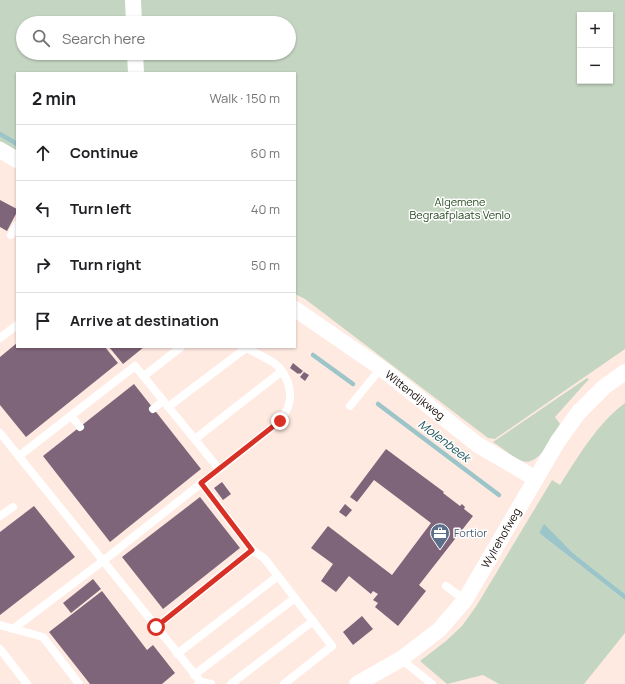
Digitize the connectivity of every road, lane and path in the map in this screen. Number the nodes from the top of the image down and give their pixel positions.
1 (133, 0) edge
2 (134, 16) edge
3 (135, 60) edge
4 (136, 72) edge
5 (0, 150) edge
6 (16, 159) edge
7 (16, 227) edge
8 (11, 235) dead end
9 (296, 310) edge
10 (16, 326) edge
11 (0, 338) edge
12 (180, 348) edge
13 (244, 348) edge
14 (247, 348) edge
15 (380, 368) junction
16 (282, 371) junction
17 (625, 372) edge
18 (144, 376) junction
19 (166, 404) junction
20 (350, 406) dead end
21 (153, 409) dead end
22 (71, 416) junction
23 (80, 427) dead end
24 (0, 433) edge
25 (195, 439) junction
26 (19, 456) junction
27 (219, 469) junction
28 (536, 479) junction
29 (201, 483) junction
30 (13, 507) dead end
31 (0, 516) edge
32 (252, 550) junction
33 (103, 561) junction
34 (278, 576) junction
35 (446, 586) dead end
36 (295, 598) junction
37 (465, 600) junction
38 (313, 621) junction
39 (0, 625) edge
40 (156, 627) junction
41 (13, 629) junction
42 (0, 649) edge
43 (177, 654) junction
44 (401, 659) junction
45 (194, 675) junction
46 (200, 683) edge
47 (27, 684) edge
48 (79, 684) edge
49 (211, 684) edge
50 (231, 684) edge
51 (284, 684) edge
52 (357, 684) edge
53 (432, 684) edge

1 - 2 street
3 - 4 street
5 - 6 street
7 - 8 lane
9 - 15 street, Wittendijkweg
10 - 11 lane
12 - 18 lane
13 - 19 lane
14 - 16 lane
15 - 20 lane
15 - 28 street, Wittendijkweg
16 - 25 lane
16 - 27 lane
17 - 28 street, Wylrehofweg
18 - 19 lane
18 - 22 lane
19 - 21 lane
19 - 25 lane
22 - 23 lane
22 - 26 lane
24 - 26 lane
25 - 27 lane
26 - 33 lane
27 - 29 lane
28 - 37 street, Wylrehofweg
29 - 32 lane
29 - 33 lane
30 - 31 lane
32 - 34 lane
32 - 40 lane
33 - 40 lane
33 - 41 lane
34 - 36 lane
34 - 43 lane
35 - 37 lane
36 - 38 lane
36 - 45 lane
37 - 44 street, Wylrehofweg
38 - 50 lane
38 - 51 lane
39 - 41 lane
40 - 43 lane
41 - 48 lane
42 - 47 lane
43 - 45 lane
44 - 52 street, Wylrehofweg
44 - 53 lane
45 - 46 lane
46 - 49 lane

